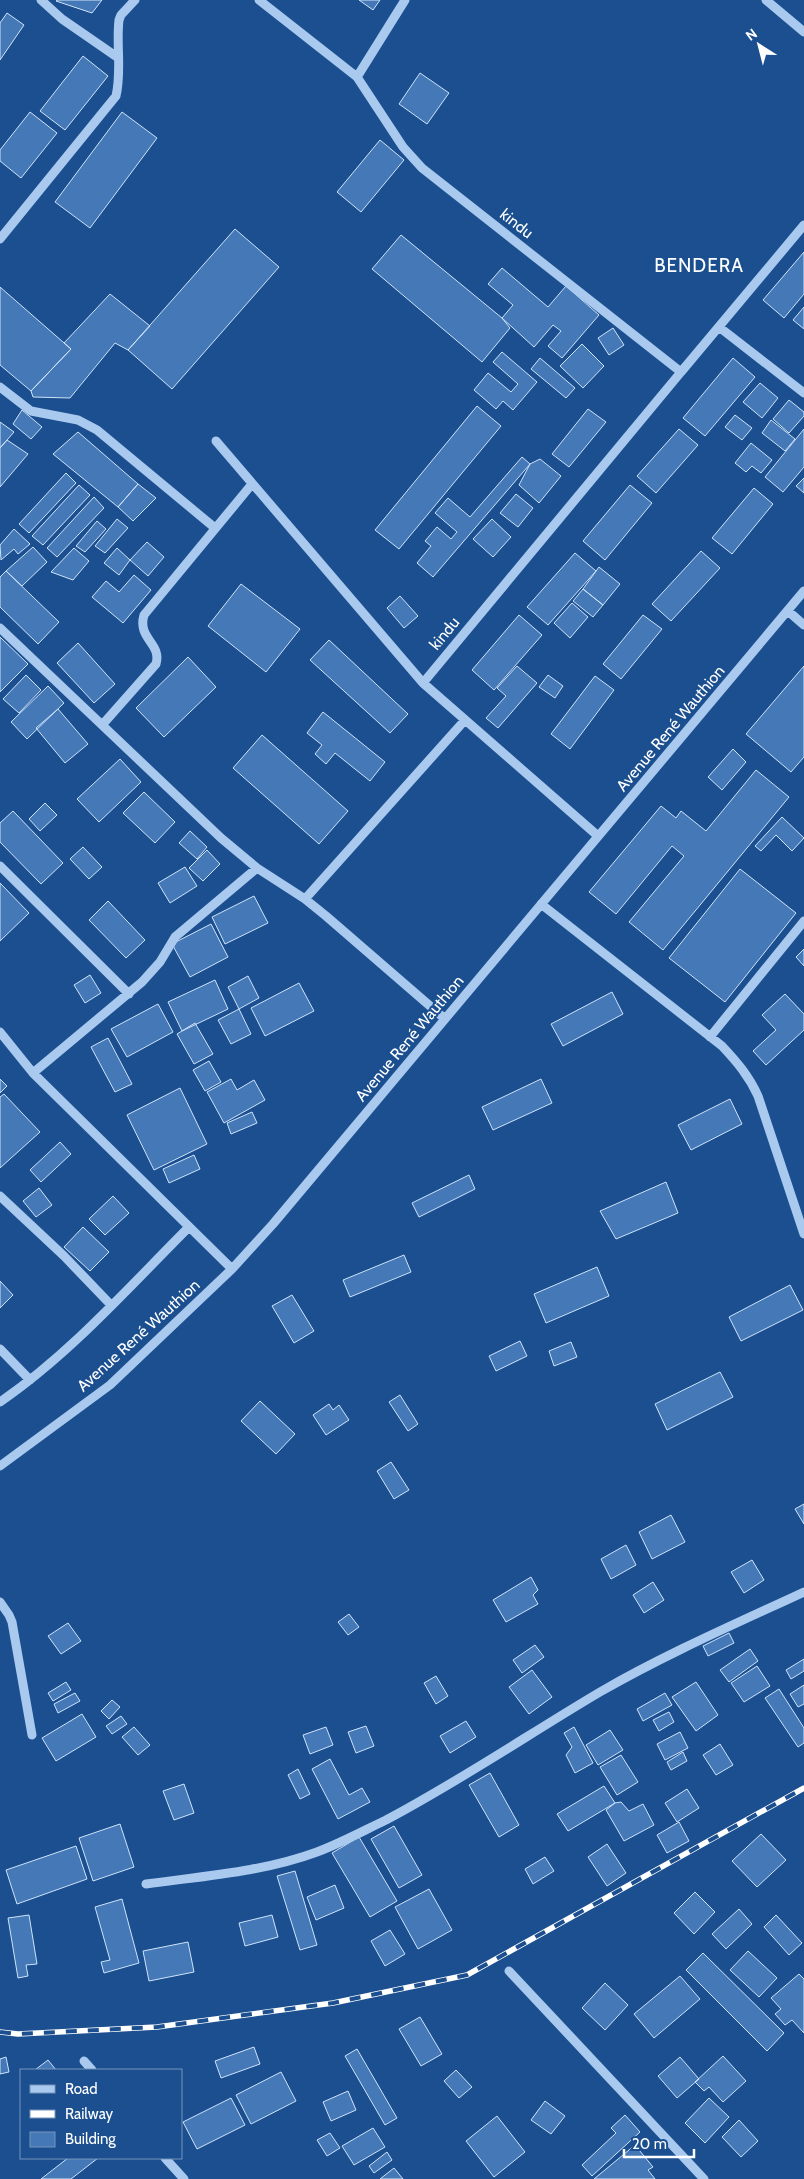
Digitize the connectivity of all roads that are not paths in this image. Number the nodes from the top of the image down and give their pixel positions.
1 (41, 0) edge
2 (135, 0) edge
3 (259, 0) edge
4 (405, 0) edge
5 (766, 0) edge
6 (804, 32) edge
7 (117, 57) junction
8 (357, 76) junction
9 (804, 225) edge
10 (0, 239) edge
11 (719, 327) junction
12 (680, 372) junction
13 (0, 387) edge
14 (804, 394) edge
15 (216, 441) dead end
16 (252, 484) junction
17 (216, 528) junction
18 (804, 591) edge
19 (788, 611) junction
20 (804, 624) edge
21 (0, 628) edge
22 (423, 683) junction
23 (465, 720) junction
24 (103, 724) junction
25 (598, 836) junction
26 (0, 866) edge
27 (257, 868) junction
28 (305, 899) junction
29 (541, 904) junction
30 (804, 921) edge
31 (129, 994) junction
32 (445, 1019) junction
33 (0, 1032) edge
34 (710, 1037) junction
35 (33, 1073) junction
36 (0, 1196) edge
37 (188, 1227) junction
38 (804, 1234) edge
39 (232, 1269) junction
40 (110, 1305) junction
41 (0, 1349) edge
42 (30, 1380) junction
43 (0, 1402) edge
44 (0, 1466) edge
45 (804, 1592) edge
46 (0, 1602) edge
47 (32, 1735) dead end
48 (146, 1884) dead end
49 (509, 1970) dead end
50 (84, 2060) dead end
51 (91, 2069) edge
52 (166, 2159) edge
53 (184, 2179) edge
54 (704, 2179) edge

1 - 7 street
2 - 7 street
3 - 8 street, kindu
4 - 8 street
5 - 6 street
7 - 10 street
8 - 12 street, kindu
9 - 11 street, kindu
11 - 12 street, kindu
11 - 14 street
12 - 22 street, kindu
13 - 17 street
15 - 16 street
16 - 17 street
16 - 22 street
17 - 24 street
18 - 19 street, Avenue René Wauthion
19 - 20 street
19 - 25 street, Avenue René Wauthion
21 - 24 street
22 - 23 street
23 - 25 street
23 - 28 street
24 - 27 street
25 - 29 street, Avenue René Wauthion
26 - 31 street
27 - 28 street
27 - 31 street
28 - 32 street
29 - 32 street, Avenue René Wauthion
29 - 34 street
30 - 34 street
31 - 35 street
32 - 39 street, Avenue René Wauthion
33 - 35 street
34 - 38 street
35 - 37 street
36 - 40 street
37 - 39 street
37 - 40 street
39 - 44 street, Avenue René Wauthion
40 - 42 street
41 - 42 street
42 - 43 street
45 - 48 street
46 - 47 street
49 - 54 street
50 - 51 street
52 - 53 street

